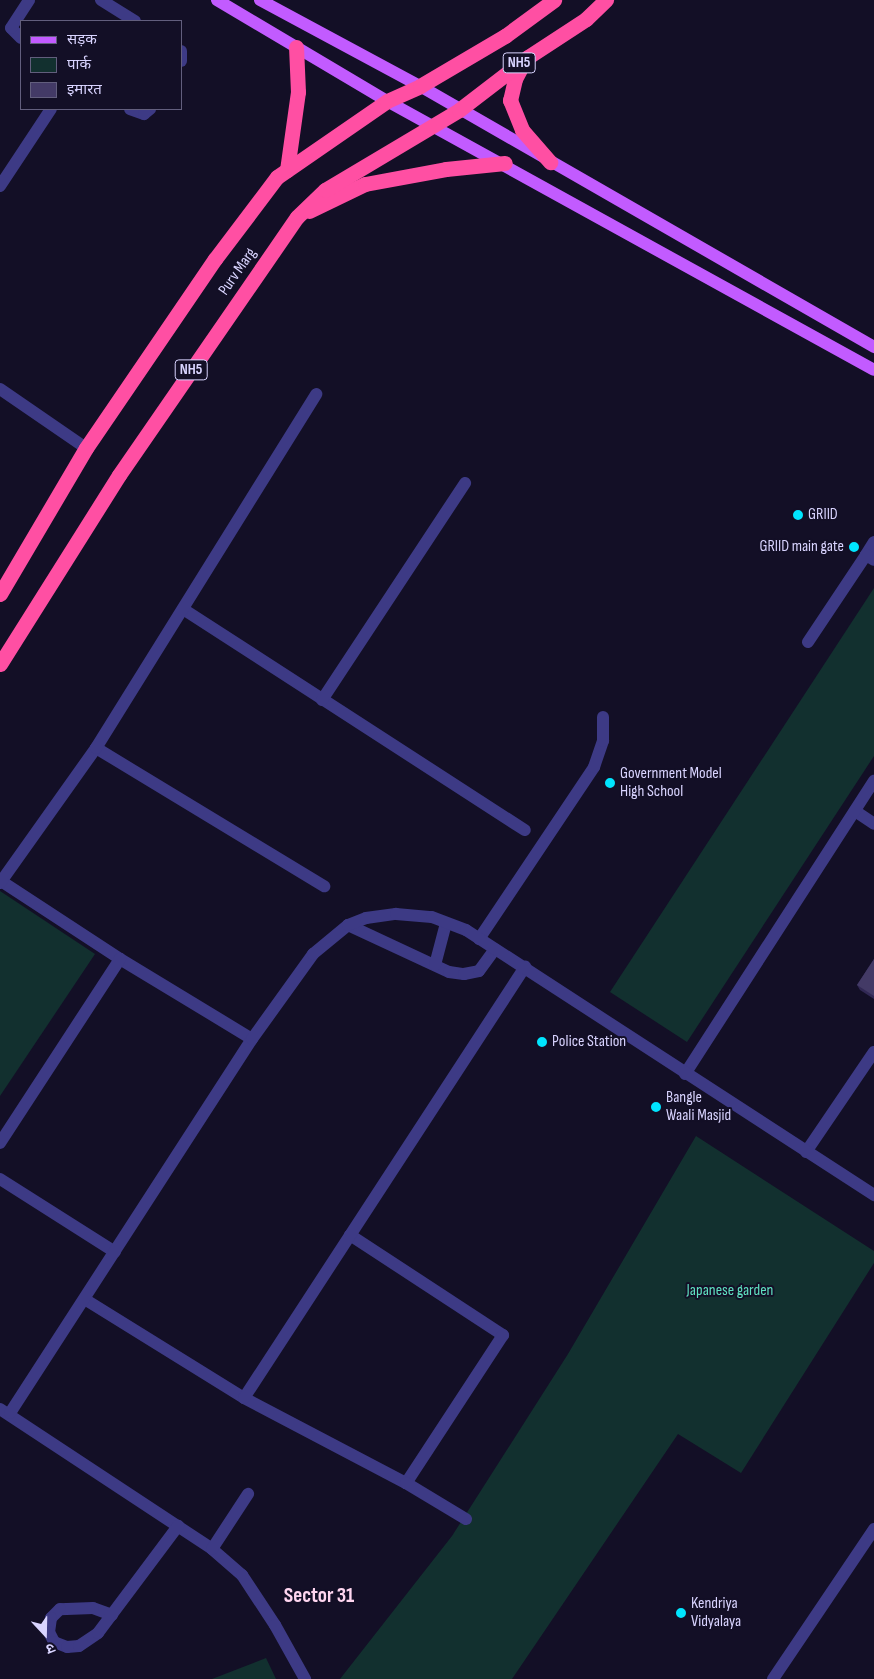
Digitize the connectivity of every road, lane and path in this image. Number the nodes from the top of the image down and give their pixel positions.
1 (29, 0) edge
2 (101, 0) edge
3 (216, 0) edge
4 (260, 0) edge
5 (554, 0) edge
6 (606, 0) edge
7 (133, 20) edge
8 (20, 37) edge
9 (296, 47) junction
10 (528, 57) junction
11 (420, 86) junction
12 (387, 101) junction
13 (50, 110) edge
14 (133, 110) edge
15 (149, 110) edge
16 (459, 110) junction
17 (432, 124) junction
18 (550, 162) junction
19 (505, 163) junction
20 (287, 170) junction
21 (0, 186) edge
22 (297, 217) junction
23 (874, 347) edge
24 (874, 370) edge
25 (0, 389) edge
26 (316, 394) dead end
27 (86, 448) junction
28 (465, 483) dead end
29 (874, 542) edge
30 (870, 558) edge
31 (0, 594) edge
32 (183, 609) junction
33 (808, 642) dead end
34 (0, 664) edge
35 (322, 700) junction
36 (603, 717) dead end
37 (96, 748) junction
38 (874, 781) edge
39 (855, 811) junction
40 (874, 824) edge
41 (525, 830) dead end
42 (1, 882) edge
43 (324, 886) dead end
44 (446, 923) junction
45 (348, 925) junction
46 (479, 939) junction
47 (495, 949) junction
48 (120, 959) junction
49 (435, 965) junction
50 (524, 967) junction
51 (252, 1039) junction
52 (874, 1052) edge
53 (685, 1074) junction
54 (0, 1143) edge
55 (806, 1152) junction
56 (0, 1179) edge
57 (874, 1195) edge
58 (350, 1235) junction
59 (115, 1252) junction
60 (86, 1300) junction
61 (244, 1398) junction
62 (5, 1411) edge
63 (406, 1483) junction
64 (248, 1494) dead end
65 (466, 1519) dead end
66 (178, 1526) junction
67 (874, 1529) edge
68 (212, 1549) junction
69 (112, 1615) junction
70 (305, 1679) edge
71 (773, 1679) edge

1 - 8 street
2 - 7 street
3 - 9 main road
4 - 11 main road
5 - 11 highway, NH5
6 - 10 highway, Purv Marg / NH5
9 - 12 main road
9 - 20 highway
10 - 16 highway, Purv Marg / NH5
10 - 18 highway
11 - 12 highway, NH5
11 - 16 main road
12 - 17 main road
12 - 20 highway, Purv Marg / NH5
13 - 21 street
14 - 15 street
16 - 17 highway, Purv Marg / NH5
16 - 18 main road
17 - 19 main road
17 - 22 highway, Purv Marg / NH5
18 - 23 main road
19 - 22 highway
19 - 24 main road
20 - 27 highway, Purv Marg / NH5
22 - 34 highway, Purv Marg / NH5
25 - 27 street
26 - 32 street
27 - 31 highway, Purv Marg / NH5
28 - 35 street
29 - 30 street
30 - 33 street
32 - 35 street
32 - 37 street
35 - 41 street
36 - 46 street
37 - 42 street
37 - 43 street
38 - 39 street
39 - 40 street
39 - 53 street
42 - 48 street
44 - 45 street
44 - 46 street
44 - 49 street
45 - 49 street
45 - 51 street
46 - 47 street
47 - 49 street
47 - 50 street
48 - 51 street
48 - 54 street
50 - 53 street
50 - 58 street
51 - 59 street
52 - 55 street
53 - 55 street
55 - 57 street
56 - 59 street
58 - 61 street
58 - 63 street
59 - 60 street
60 - 61 street
60 - 62 street
61 - 63 street
62 - 66 street
63 - 65 street
64 - 68 street
66 - 68 street
66 - 69 street
67 - 71 street
68 - 70 street
69 - 69 street

